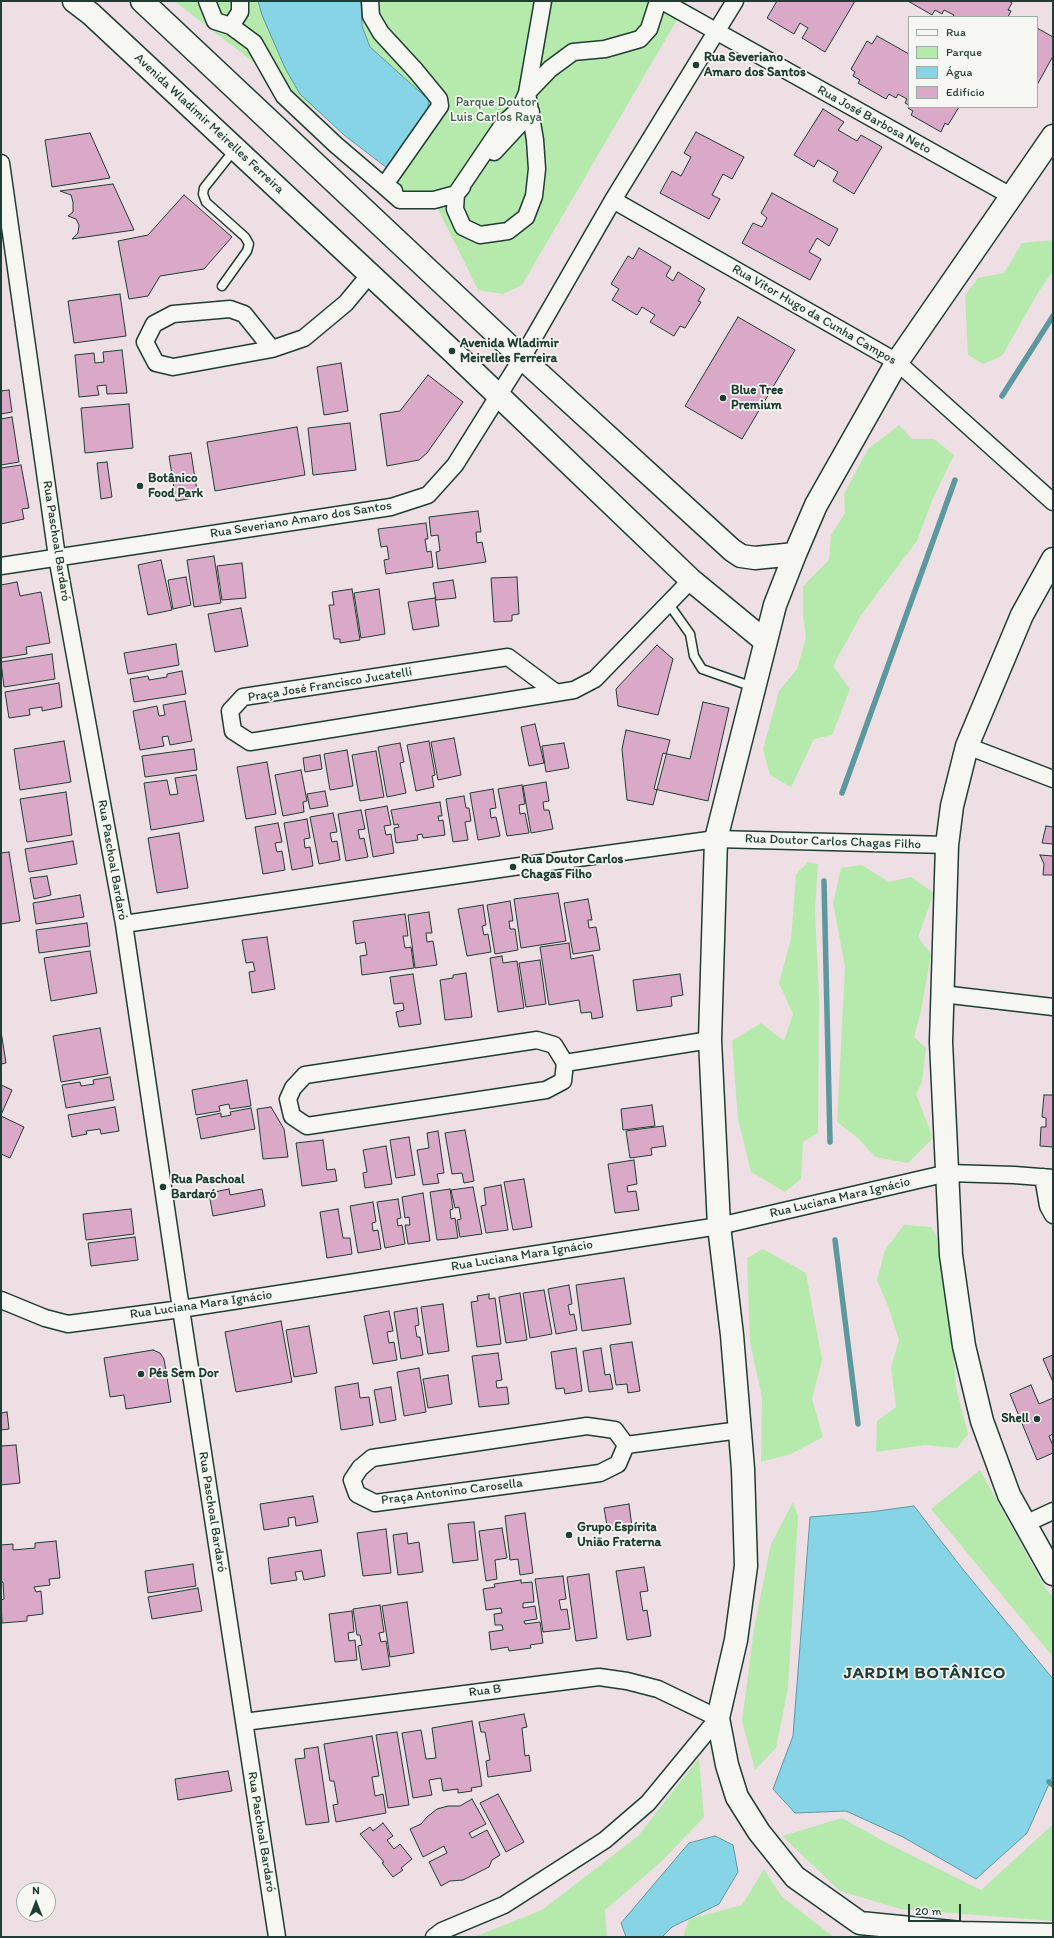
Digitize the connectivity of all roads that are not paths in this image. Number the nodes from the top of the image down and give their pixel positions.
1 (74, 1) edge
2 (142, 1) edge
3 (207, 1) edge
4 (240, 1) edge
5 (370, 1) edge
6 (543, 1) edge
7 (658, 1) edge
8 (662, 1) edge
9 (735, 1) edge
10 (231, 26) junction
11 (716, 33) junction
12 (527, 93) junction
13 (530, 112) junction
14 (1053, 136) edge
15 (235, 149) junction
16 (1, 163) edge
17 (384, 186) junction
18 (456, 194) junction
19 (1011, 196) junction
20 (612, 200) junction
21 (370, 274) junction
22 (222, 286) dead end
23 (272, 349) junction
24 (522, 358) junction
25 (897, 362) junction
26 (498, 395) junction
27 (1053, 502) edge
28 (794, 554) junction
29 (57, 558) junction
30 (1053, 559) edge
31 (1, 566) edge
32 (691, 580) junction
33 (668, 603) junction
34 (765, 641) junction
35 (754, 688) junction
36 (555, 692) junction
37 (967, 746) junction
38 (1053, 779) edge
39 (716, 839) junction
40 (947, 845) junction
41 (124, 924) junction
42 (942, 994) junction
43 (1053, 1007) edge
44 (710, 1040) junction
45 (565, 1063) junction
46 (948, 1173) junction
47 (1048, 1178) edge
48 (1053, 1215) edge
49 (719, 1226) junction
50 (1, 1300) edge
51 (181, 1309) junction
52 (740, 1430) junction
53 (626, 1445) junction
54 (1053, 1511) edge
55 (1025, 1524) junction
56 (1053, 1574) edge
57 (718, 1718) junction
58 (244, 1722) junction
59 (935, 1934) edge
60 (1053, 1935) edge
61 (277, 1937) edge
62 (434, 1937) edge

1 - 15 main road, Avenida Wladimir Meirelles Ferreira
2 - 24 main road
3 - 10 street
4 - 10 street
5 - 17 street
6 - 12 street
7 - 12 street
8 - 11 street, Rua José Barbosa Neto
9 - 11 street, Rua Severiano Amaro dos Santos
10 - 17 street
11 - 19 street, Rua José Barbosa Neto
11 - 20 street, Rua Severiano Amaro dos Santos
12 - 13 street
12 - 18 street
13 - 18 street
13 - 18 street
14 - 19 main road
15 - 21 main road, Avenida Wladimir Meirelles Ferreira
15 - 22 lane
16 - 29 street, Rua Paschoal Bardaró
17 - 18 street
19 - 25 main road
20 - 24 street, Rua Severiano Amaro dos Santos
20 - 25 street, Rua Vitor Hugo da Cunha Campos
21 - 23 street
21 - 26 main road, Avenida Wladimir Meirelles Ferreira
23 - 23 street
24 - 26 street, Rua Severiano Amaro dos Santos
24 - 28 main road
25 - 27 street, Rua Vitor Hugo da Cunha Campos
25 - 28 main road
26 - 29 street, Rua Severiano Amaro dos Santos
26 - 32 main road, Avenida Wladimir Meirelles Ferreira
28 - 34 main road
29 - 31 street, Rua Severiano Amaro dos Santos
29 - 41 street, Rua Paschoal Bardaró
30 - 37 main road
32 - 33 street, Praça José Francisco Jucatelli
32 - 34 main road, Avenida Wladimir Meirelles Ferreira
33 - 35 lane
33 - 36 street, Praça José Francisco Jucatelli
34 - 35 main road
35 - 39 main road
36 - 36 street, Praça José Francisco Jucatelli
37 - 38 street
37 - 40 main road
39 - 40 street, Rua Doutor Carlos Chagas Filho
39 - 41 street, Rua Doutor Carlos Chagas Filho
39 - 44 main road
40 - 42 main road
41 - 51 street, Rua Paschoal Bardaró
42 - 43 street
42 - 46 main road
44 - 45 street
44 - 49 main road
45 - 45 street
46 - 47 street, Rua Luciana Mara Ignácio
46 - 49 street, Rua Luciana Mara Ignácio
46 - 55 main road
47 - 48 street, Rua Luciana Mara Ignácio
49 - 51 street, Rua Luciana Mara Ignácio
49 - 52 main road
50 - 51 street, Rua Luciana Mara Ignácio
51 - 58 street, Rua Paschoal Bardaró
52 - 53 street
52 - 57 main road
53 - 53 street, Praça Antonino Carosella
54 - 55 street
55 - 56 main road
57 - 58 street, Rua B
57 - 59 main road
57 - 62 street
58 - 61 street, Rua Paschoal Bardaró
59 - 60 main road

